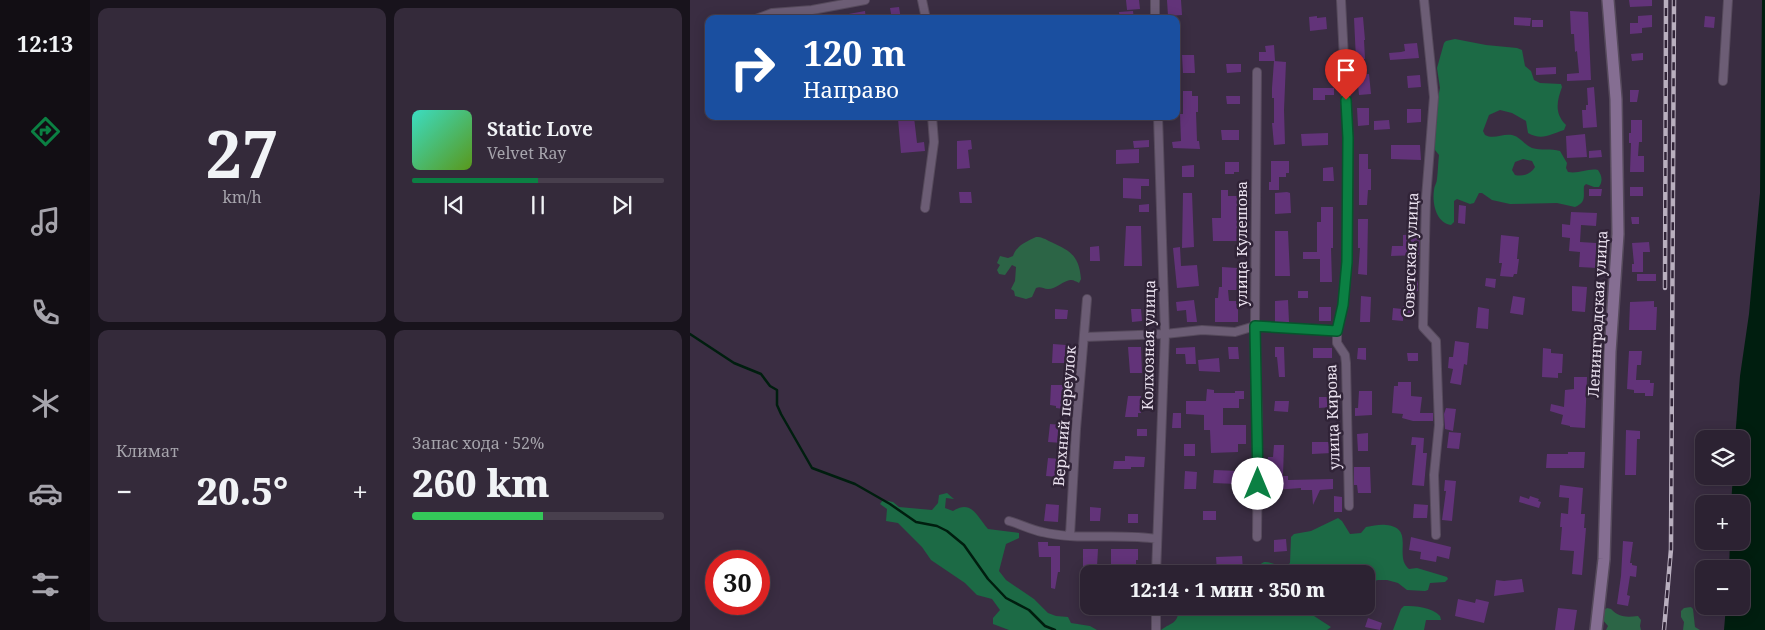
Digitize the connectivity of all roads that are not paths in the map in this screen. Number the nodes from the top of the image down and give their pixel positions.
1 (865, 0) edge
2 (922, 0) edge
3 (1155, 0) edge
4 (1341, 0) edge
5 (1424, 0) edge
6 (1608, 0) edge
7 (1728, 0) edge
8 (765, 15) edge
9 (925, 15) edge
10 (1155, 15) edge
11 (1257, 72) dead end
12 (1723, 81) dead end
13 (932, 120) edge
14 (1158, 120) edge
15 (924, 208) dead end
16 (1088, 299) dead end
17 (1255, 326) junction
18 (1337, 331) junction
19 (1165, 334) junction
20 (1085, 337) junction
21 (1349, 506) dead end
22 (1009, 521) dead end
23 (1070, 535) junction
24 (1436, 535) dead end
25 (1257, 537) dead end
26 (1157, 539) junction
27 (1156, 565) edge
28 (1156, 615) edge
29 (1156, 630) edge
30 (1596, 630) edge

1 - 8 street
2 - 9 street
3 - 10 street
4 - 18 street, улица Кирова
5 - 24 street, Советская улица
6 - 30 main road, Ленинградская улица
7 - 12 street
11 - 17 street, улица Кулешова
13 - 15 street
14 - 19 street, Колхозная улица
16 - 20 street, Верхний переулок
17 - 18 street
17 - 19 street
17 - 25 street, улица Кулешова
18 - 21 street, улица Кирова
19 - 20 street
19 - 26 street, Колхозная улица
20 - 23 street, Верхний переулок
22 - 23 street
23 - 26 street
26 - 27 street, Колхозная улица
28 - 29 street

